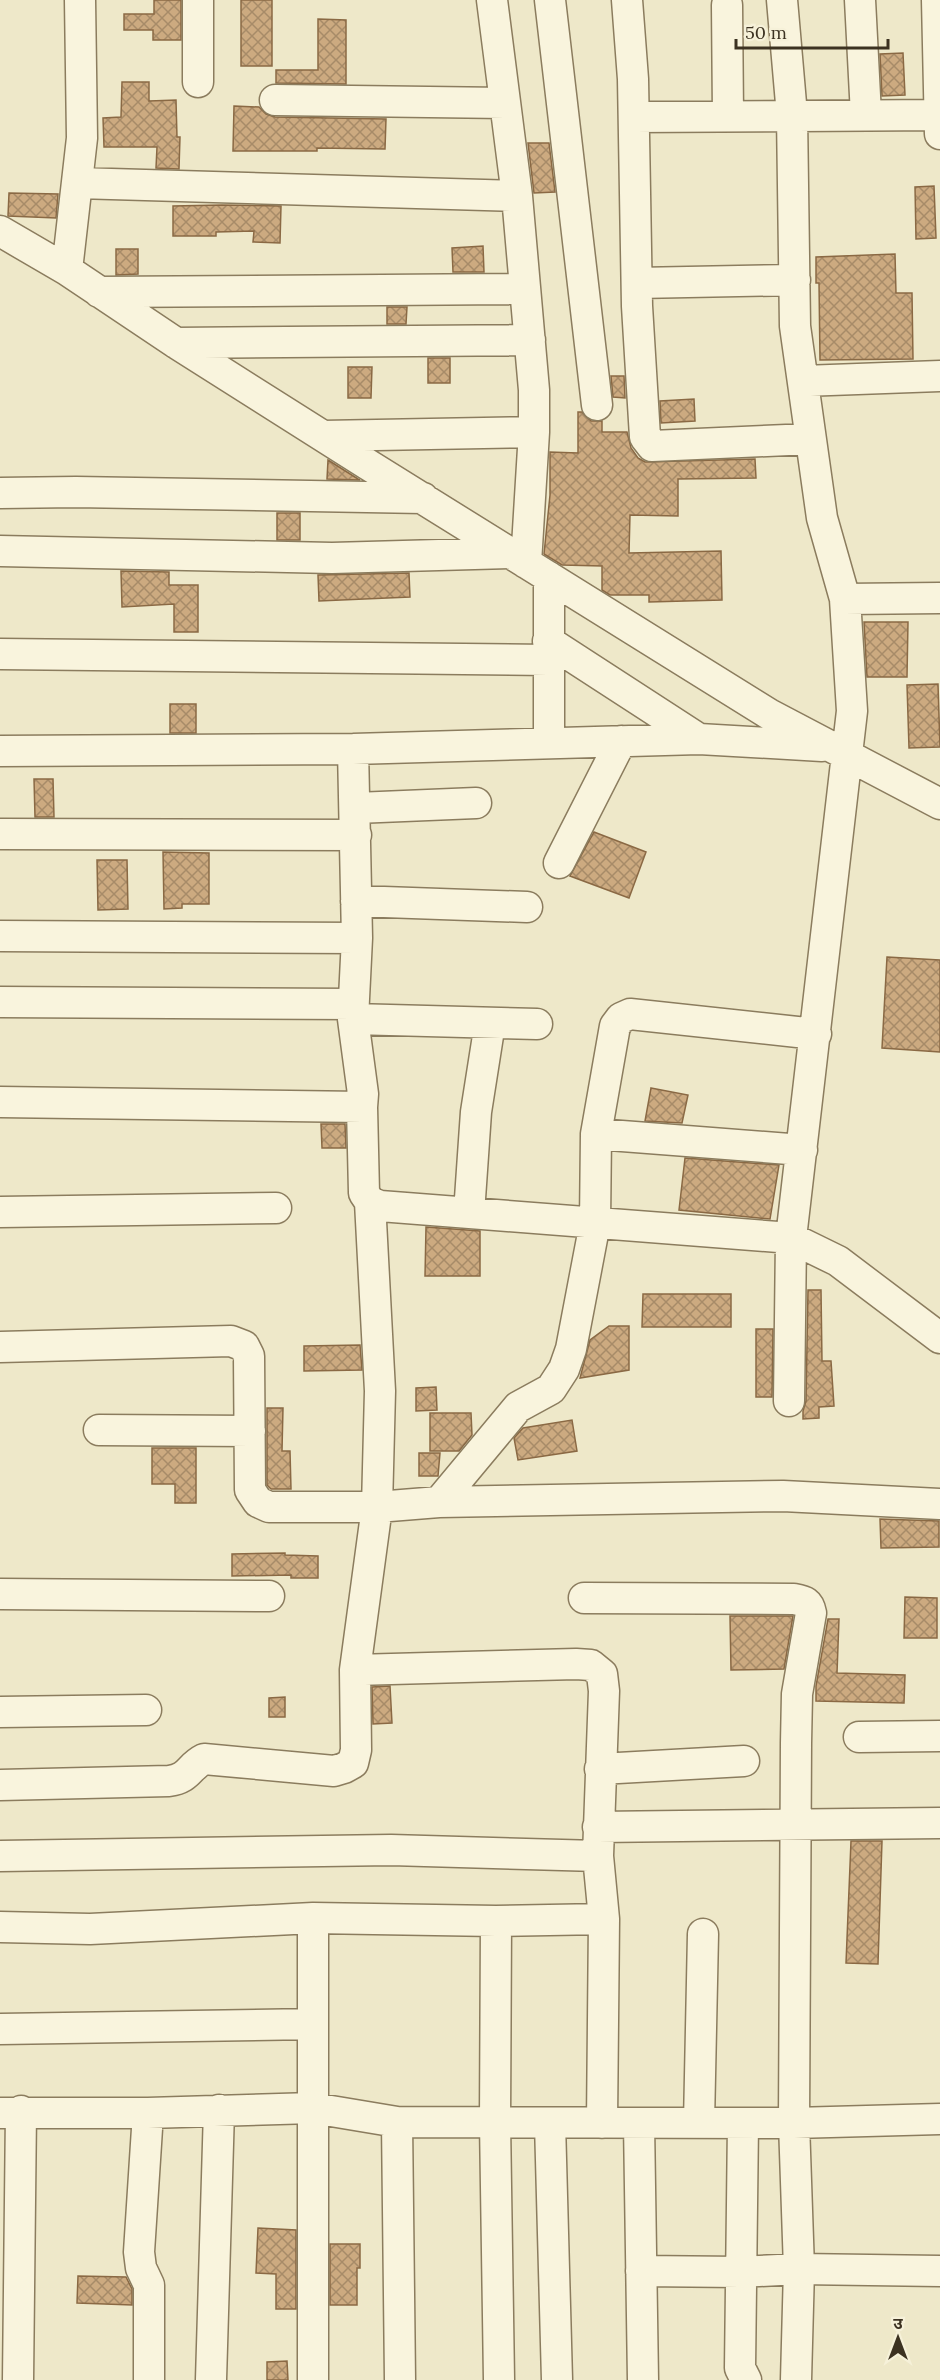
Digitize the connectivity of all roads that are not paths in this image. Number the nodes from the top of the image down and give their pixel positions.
1 (80, 0) edge
2 (198, 0) edge
3 (492, 0) edge
4 (550, 0) edge
5 (627, 0) edge
6 (782, 0) edge
7 (860, 0) edge
8 (937, 0) edge
9 (726, 5) dead end
10 (198, 82) dead end
11 (275, 100) dead end
12 (505, 103) junction
13 (792, 115) junction
14 (866, 115) junction
15 (728, 116) junction
16 (634, 117) junction
17 (940, 124) edge
18 (77, 183) junction
19 (517, 196) junction
20 (0, 231) edge
21 (67, 270) junction
22 (795, 280) junction
23 (637, 282) junction
24 (525, 289) junction
25 (99, 292) junction
26 (530, 340) junction
27 (176, 343) junction
28 (940, 376) edge
29 (802, 381) junction
30 (597, 405) dead end
31 (534, 432) junction
32 (323, 436) junction
33 (810, 439) junction
34 (0, 493) edge
35 (423, 498) junction
36 (0, 551) edge
37 (528, 564) junction
38 (940, 598) edge
39 (845, 599) junction
40 (548, 650) junction
41 (0, 654) edge
42 (699, 739) junction
43 (621, 741) junction
44 (549, 742) junction
45 (353, 749) junction
46 (839, 750) junction
47 (0, 751) edge
48 (476, 803) dead end
49 (940, 804) edge
50 (356, 821) junction
51 (0, 834) edge
52 (559, 863) dead end
53 (356, 901) junction
54 (527, 907) dead end
55 (0, 936) edge
56 (357, 938) junction
57 (0, 1002) edge
58 (353, 1011) junction
59 (489, 1023) junction
60 (537, 1024) dead end
61 (816, 1034) junction
62 (0, 1102) edge
63 (362, 1107) junction
64 (596, 1134) junction
65 (802, 1150) junction
66 (370, 1202) junction
67 (276, 1208) dead end
68 (0, 1212) edge
69 (469, 1213) junction
70 (595, 1223) junction
71 (791, 1238) junction
72 (940, 1338) edge
73 (0, 1347) edge
74 (789, 1401) dead end
75 (99, 1430) dead end
76 (250, 1431) junction
77 (439, 1502) junction
78 (940, 1504) edge
79 (377, 1508) junction
80 (0, 1594) edge
81 (269, 1596) dead end
82 (584, 1598) dead end
83 (355, 1670) junction
84 (146, 1710) dead end
85 (0, 1712) edge
86 (940, 1736) edge
87 (859, 1737) dead end
88 (744, 1761) dead end
89 (600, 1769) junction
90 (0, 1785) edge
91 (940, 1823) edge
92 (797, 1824) junction
93 (598, 1842) junction
94 (0, 1856) edge
95 (313, 1918) junction
96 (604, 1919) junction
97 (496, 1922) junction
98 (0, 1927) edge
99 (703, 1934) dead end
100 (313, 2024) junction
101 (0, 2029) edge
102 (312, 2108) junction
103 (219, 2110) junction
104 (11, 2112) edge
105 (148, 2112) junction
106 (940, 2119) edge
107 (397, 2122) junction
108 (495, 2122) junction
109 (550, 2123) junction
110 (602, 2123) junction
111 (639, 2123) junction
112 (699, 2123) junction
113 (743, 2123) junction
114 (794, 2123) junction
115 (799, 2269) junction
116 (641, 2271) junction
117 (940, 2271) edge
118 (740, 2272) junction
119 (18, 2380) edge
120 (149, 2380) edge
121 (211, 2380) edge
122 (313, 2380) edge
123 (400, 2380) edge
124 (500, 2380) edge
125 (557, 2380) edge
126 (642, 2380) edge
127 (746, 2380) edge
128 (796, 2380) edge

1 - 18 street
2 - 10 street
3 - 12 street
4 - 30 street
5 - 16 street
6 - 13 street
7 - 14 street
8 - 17 street
9 - 15 street
11 - 12 street
12 - 19 street
13 - 14 street
13 - 15 street
13 - 22 street
14 - 17 street
15 - 16 street
16 - 23 street
18 - 19 street
18 - 21 street
19 - 24 street
20 - 21 street
21 - 25 street
22 - 23 street
22 - 29 street
23 - 33 street
24 - 25 street
24 - 26 street
25 - 27 street
26 - 27 street
26 - 31 street
27 - 32 street
28 - 29 street
29 - 33 street
31 - 32 street
31 - 37 street
32 - 35 street
33 - 39 street
34 - 35 street
35 - 37 street
36 - 37 street
37 - 40 street
37 - 46 street
38 - 39 street
39 - 46 street
40 - 41 street
40 - 42 street
40 - 44 street
42 - 43 street
42 - 46 street
43 - 44 street
43 - 52 street
44 - 45 street
45 - 47 street
45 - 50 street
46 - 49 street
46 - 61 street
48 - 50 street
50 - 51 street
50 - 53 street
53 - 54 street
53 - 56 street
55 - 56 street
56 - 58 street
57 - 58 street
58 - 59 street
58 - 63 street
59 - 60 street
59 - 69 street
61 - 64 street
61 - 65 street
62 - 63 street
63 - 66 street
64 - 65 street
64 - 70 street
65 - 71 street
66 - 69 street
66 - 79 street
67 - 68 street
69 - 70 street
70 - 71 street
70 - 77 street
71 - 72 street
71 - 74 street
73 - 76 street
75 - 76 street
76 - 79 street
77 - 78 street
77 - 79 street
79 - 83 street
80 - 81 street
82 - 92 street
83 - 89 street
83 - 90 street
84 - 85 street
86 - 87 street
88 - 89 street
89 - 93 street
91 - 92 street
92 - 93 street
92 - 114 street
93 - 94 street
93 - 96 street
95 - 97 street
95 - 98 street
95 - 100 street
96 - 97 street
96 - 110 street
97 - 108 street
99 - 112 street
100 - 101 street
100 - 102 street
102 - 103 street
102 - 107 street
102 - 122 street
103 - 105 street
103 - 121 street
104 - 105 street
104 - 119 street
105 - 120 street
106 - 114 street
107 - 108 street
107 - 123 street
108 - 109 street
108 - 124 street
109 - 110 street
109 - 125 street
110 - 111 street
111 - 112 street
111 - 116 street
112 - 113 street
113 - 114 street
113 - 118 street
114 - 115 street
115 - 117 street
115 - 118 street
115 - 128 street
116 - 118 street
116 - 126 street
118 - 127 street

